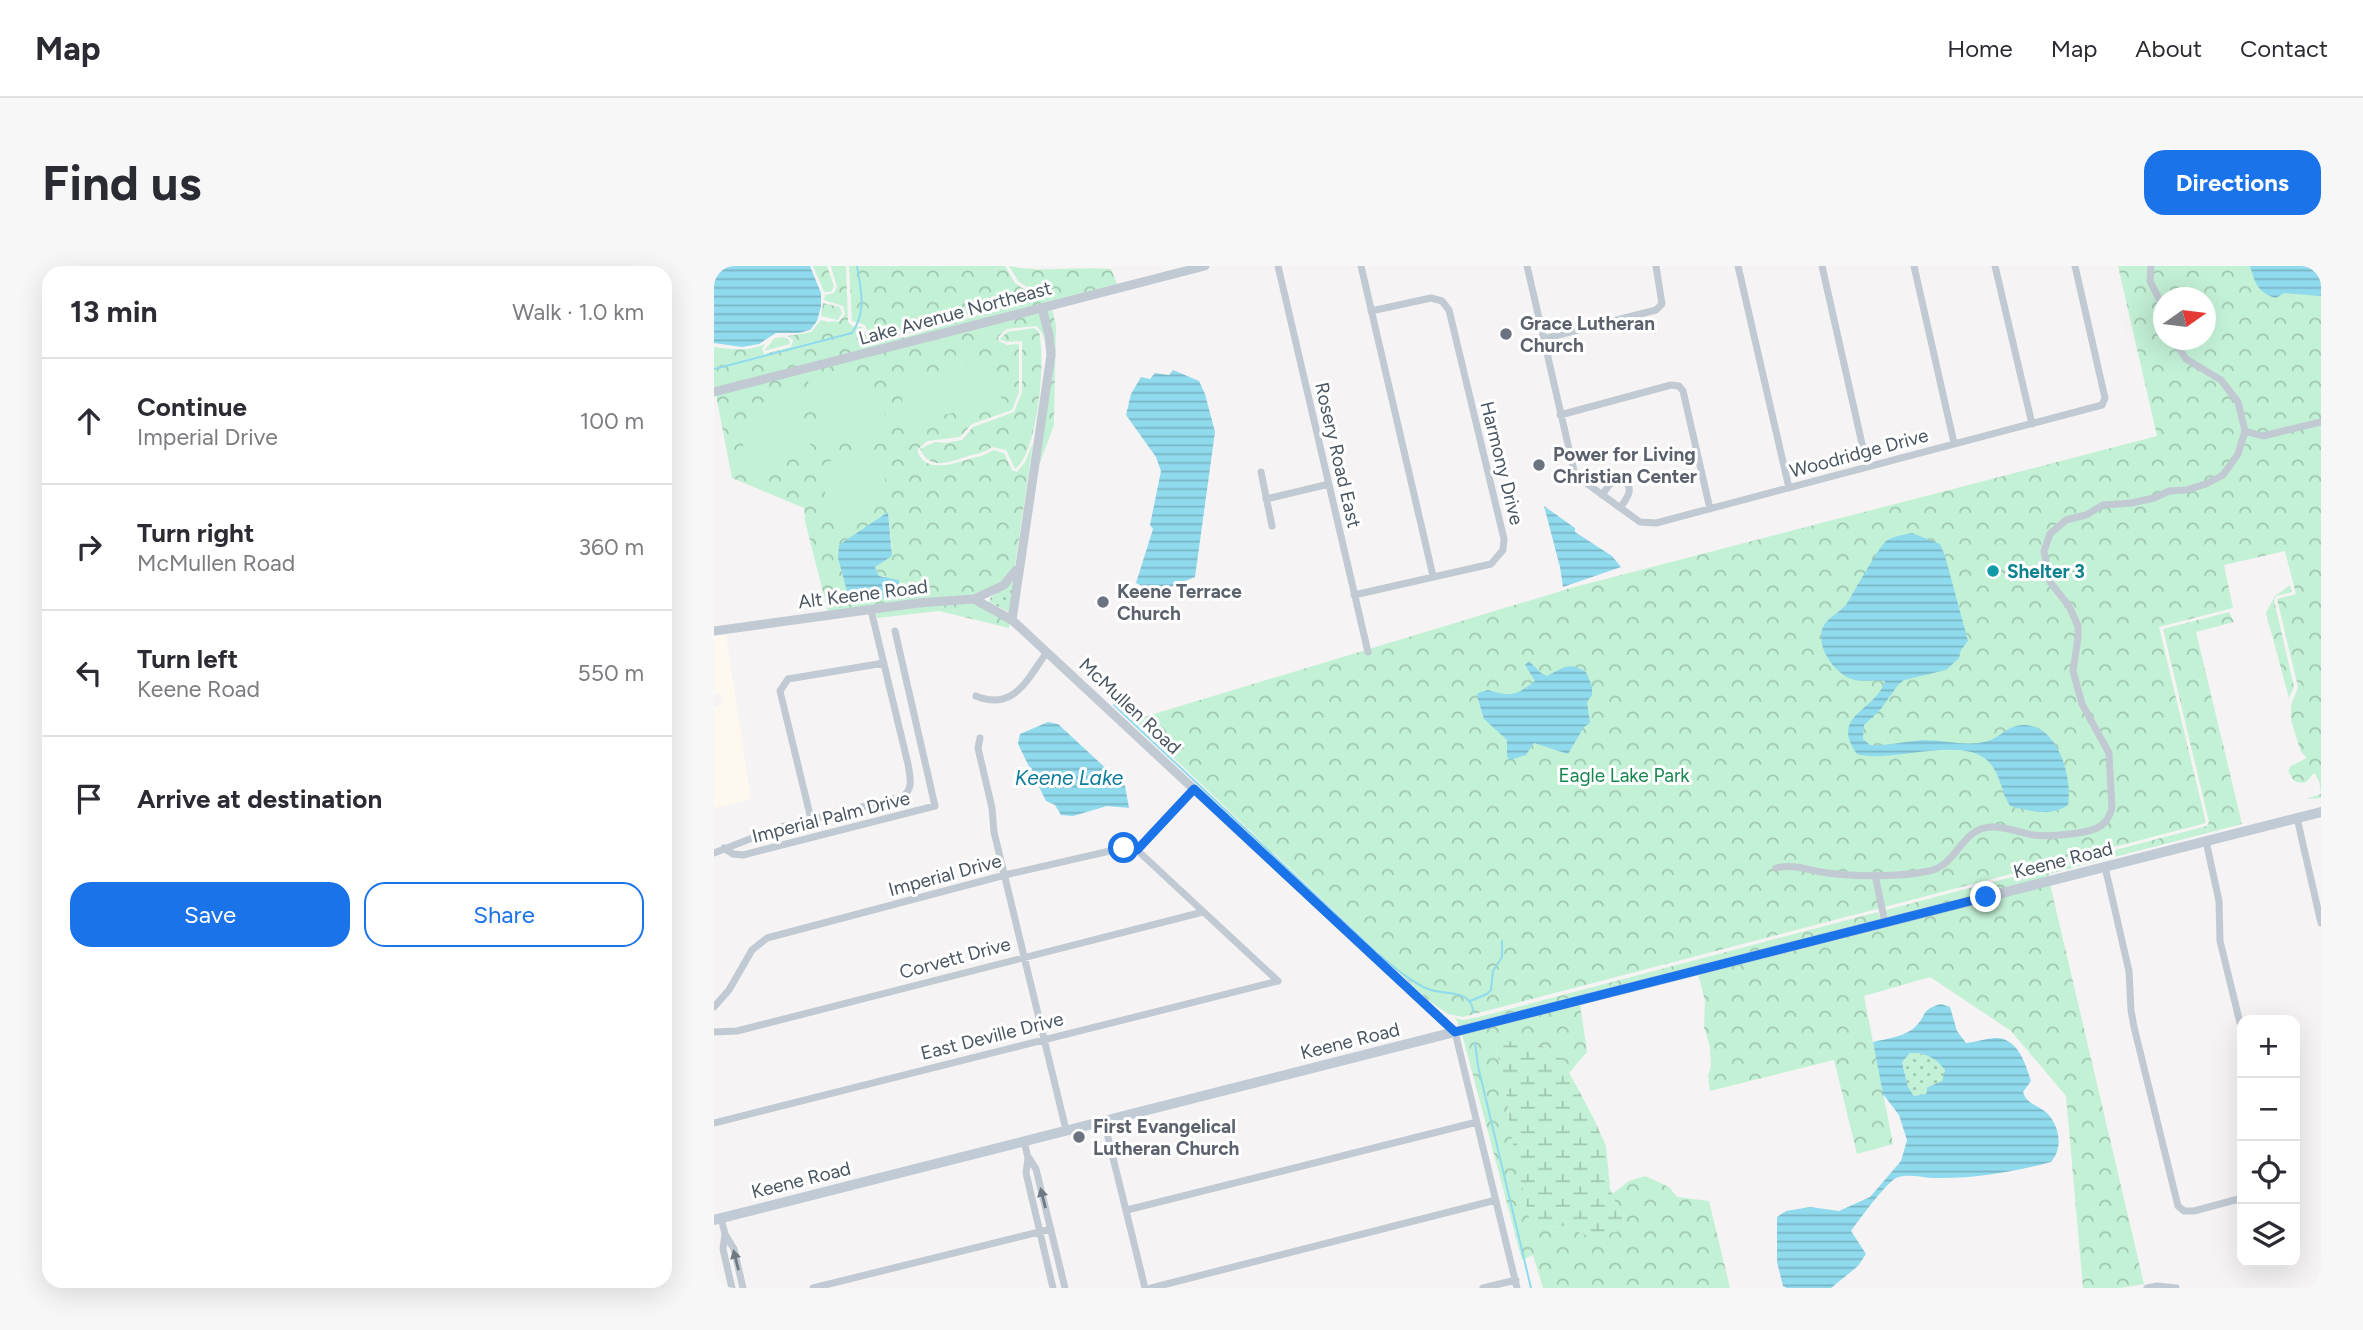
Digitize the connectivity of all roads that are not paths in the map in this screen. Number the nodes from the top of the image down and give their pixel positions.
1 (1205, 266) edge
2 (1278, 266) edge
3 (1361, 266) edge
4 (1528, 266) edge
5 (1656, 266) edge
6 (1738, 266) edge
7 (1822, 266) edge
8 (1914, 266) edge
9 (1995, 266) edge
10 (2075, 266) edge
11 (2151, 266) edge
12 (2153, 287) edge
13 (1042, 308) junction
14 (1371, 311) junction
15 (1543, 339) junction
16 (2180, 350) edge
17 (714, 392) edge
18 (1560, 415) junction
19 (2321, 422) edge
20 (2032, 424) junction
21 (2245, 431) junction
22 (1954, 443) junction
23 (1867, 466) junction
24 (1261, 472) dead end
25 (1329, 484) junction
26 (1789, 488) junction
27 (1602, 495) junction
28 (1266, 499) junction
29 (1620, 508) junction
30 (1710, 509) junction
31 (1272, 526) dead end
32 (1019, 565) junction
33 (1433, 576) junction
34 (1354, 596) junction
35 (974, 599) junction
36 (871, 610) junction
37 (1012, 620) junction
38 (714, 631) edge
39 (895, 631) dead end
40 (1047, 652) junction
41 (1368, 652) dead end
42 (884, 663) junction
43 (976, 696) dead end
44 (980, 738) dead end
45 (1194, 789) junction
46 (2321, 812) edge
47 (2297, 818) junction
48 (811, 819) junction
49 (2206, 841) junction
50 (724, 848) junction
51 (1137, 850) junction
52 (714, 853) edge
53 (2105, 867) junction
54 (1776, 868) dead end
55 (1005, 875) junction
56 (1875, 875) junction
57 (1203, 912) junction
58 (1885, 923) junction
59 (2321, 923) edge
60 (1025, 956) junction
61 (714, 1007) edge
62 (2238, 1015) edge
63 (714, 1032) edge
64 (1455, 1032) junction
65 (1045, 1039) junction
66 (1104, 1121) junction
67 (1477, 1122) junction
68 (714, 1123) edge
69 (1066, 1130) junction
70 (1024, 1141) junction
71 (1028, 1158) junction
72 (2237, 1199) edge
73 (1496, 1200) junction
74 (1126, 1210) junction
75 (718, 1219) edge
76 (1051, 1228) junction
77 (1039, 1231) junction
78 (725, 1234) junction
79 (1516, 1284) edge
80 (827, 1287) edge
81 (732, 1288) edge
82 (743, 1288) edge
83 (813, 1288) edge
84 (1053, 1288) edge
85 (1065, 1288) edge
86 (1145, 1288) edge
87 (1151, 1288) edge
88 (1483, 1288) edge
89 (2147, 1288) edge
90 (2175, 1288) edge

1 - 13 street, Lake Avenue Northeast
2 - 25 street, Rosery Road East
3 - 14 street
4 - 15 street, Woodridge Drive
5 - 15 street
6 - 26 street
7 - 23 street
8 - 22 street
9 - 20 street
10 - 20 street, Woodridge Drive
11 - 12 street
13 - 17 street, Lake Avenue Northeast
13 - 32 street
14 - 33 street
14 - 33 street, Harmony Drive
15 - 18 street, Woodridge Drive
16 - 21 street
18 - 27 street, Woodridge Drive
18 - 30 street
19 - 21 street
20 - 22 street, Woodridge Drive
21 - 56 street
22 - 23 street, Woodridge Drive
23 - 26 street, Woodridge Drive
24 - 28 street
25 - 28 street
25 - 34 street, Rosery Road East
26 - 30 street, Woodridge Drive
27 - 29 street, Woodridge Drive
27 - 29 street
28 - 31 street
29 - 30 street, Woodridge Drive
32 - 35 street
32 - 37 street
33 - 34 street, Harmony Drive
34 - 41 street, Rosery Road East
35 - 36 street, Alt Keene Road
35 - 37 street
36 - 38 street, Alt Keene Road
36 - 42 street
37 - 40 street, McMullen Road
39 - 50 street, Imperial Palm Drive
40 - 43 street
40 - 45 street, McMullen Road
42 - 48 street
42 - 48 street
44 - 55 street
45 - 51 street
45 - 64 street, McMullen Road
46 - 47 main road, Keene Road
47 - 49 main road, Keene Road
47 - 59 street
48 - 50 street
49 - 53 main road, Keene Road
49 - 62 street
50 - 52 street
51 - 55 street, Imperial Drive
51 - 57 street
53 - 58 main road, Keene Road
53 - 72 street
54 - 56 street
55 - 60 street
55 - 61 street, Imperial Drive
56 - 58 street
57 - 60 street, Corvett Drive
57 - 65 street, East Deville Drive
58 - 64 main road, Keene Road
60 - 63 street, Corvett Drive
60 - 65 street
64 - 66 main road, Keene Road
64 - 67 street
65 - 68 street, East Deville Drive
65 - 69 street
66 - 69 main road, Keene Road
66 - 74 street
67 - 73 street
67 - 74 street
69 - 70 main road, Keene Road
70 - 71 street
70 - 75 main road, Keene Road
76 -> 71 street
71 - 77 street
73 - 79 street
73 - 87 street
74 - 86 street
75 - 78 street
76 - 77 street
76 - 85 street
77 - 80 street
77 - 84 street
78 - 81 street
82 -> 78 street
79 - 88 street
80 - 83 street
89 - 90 street

